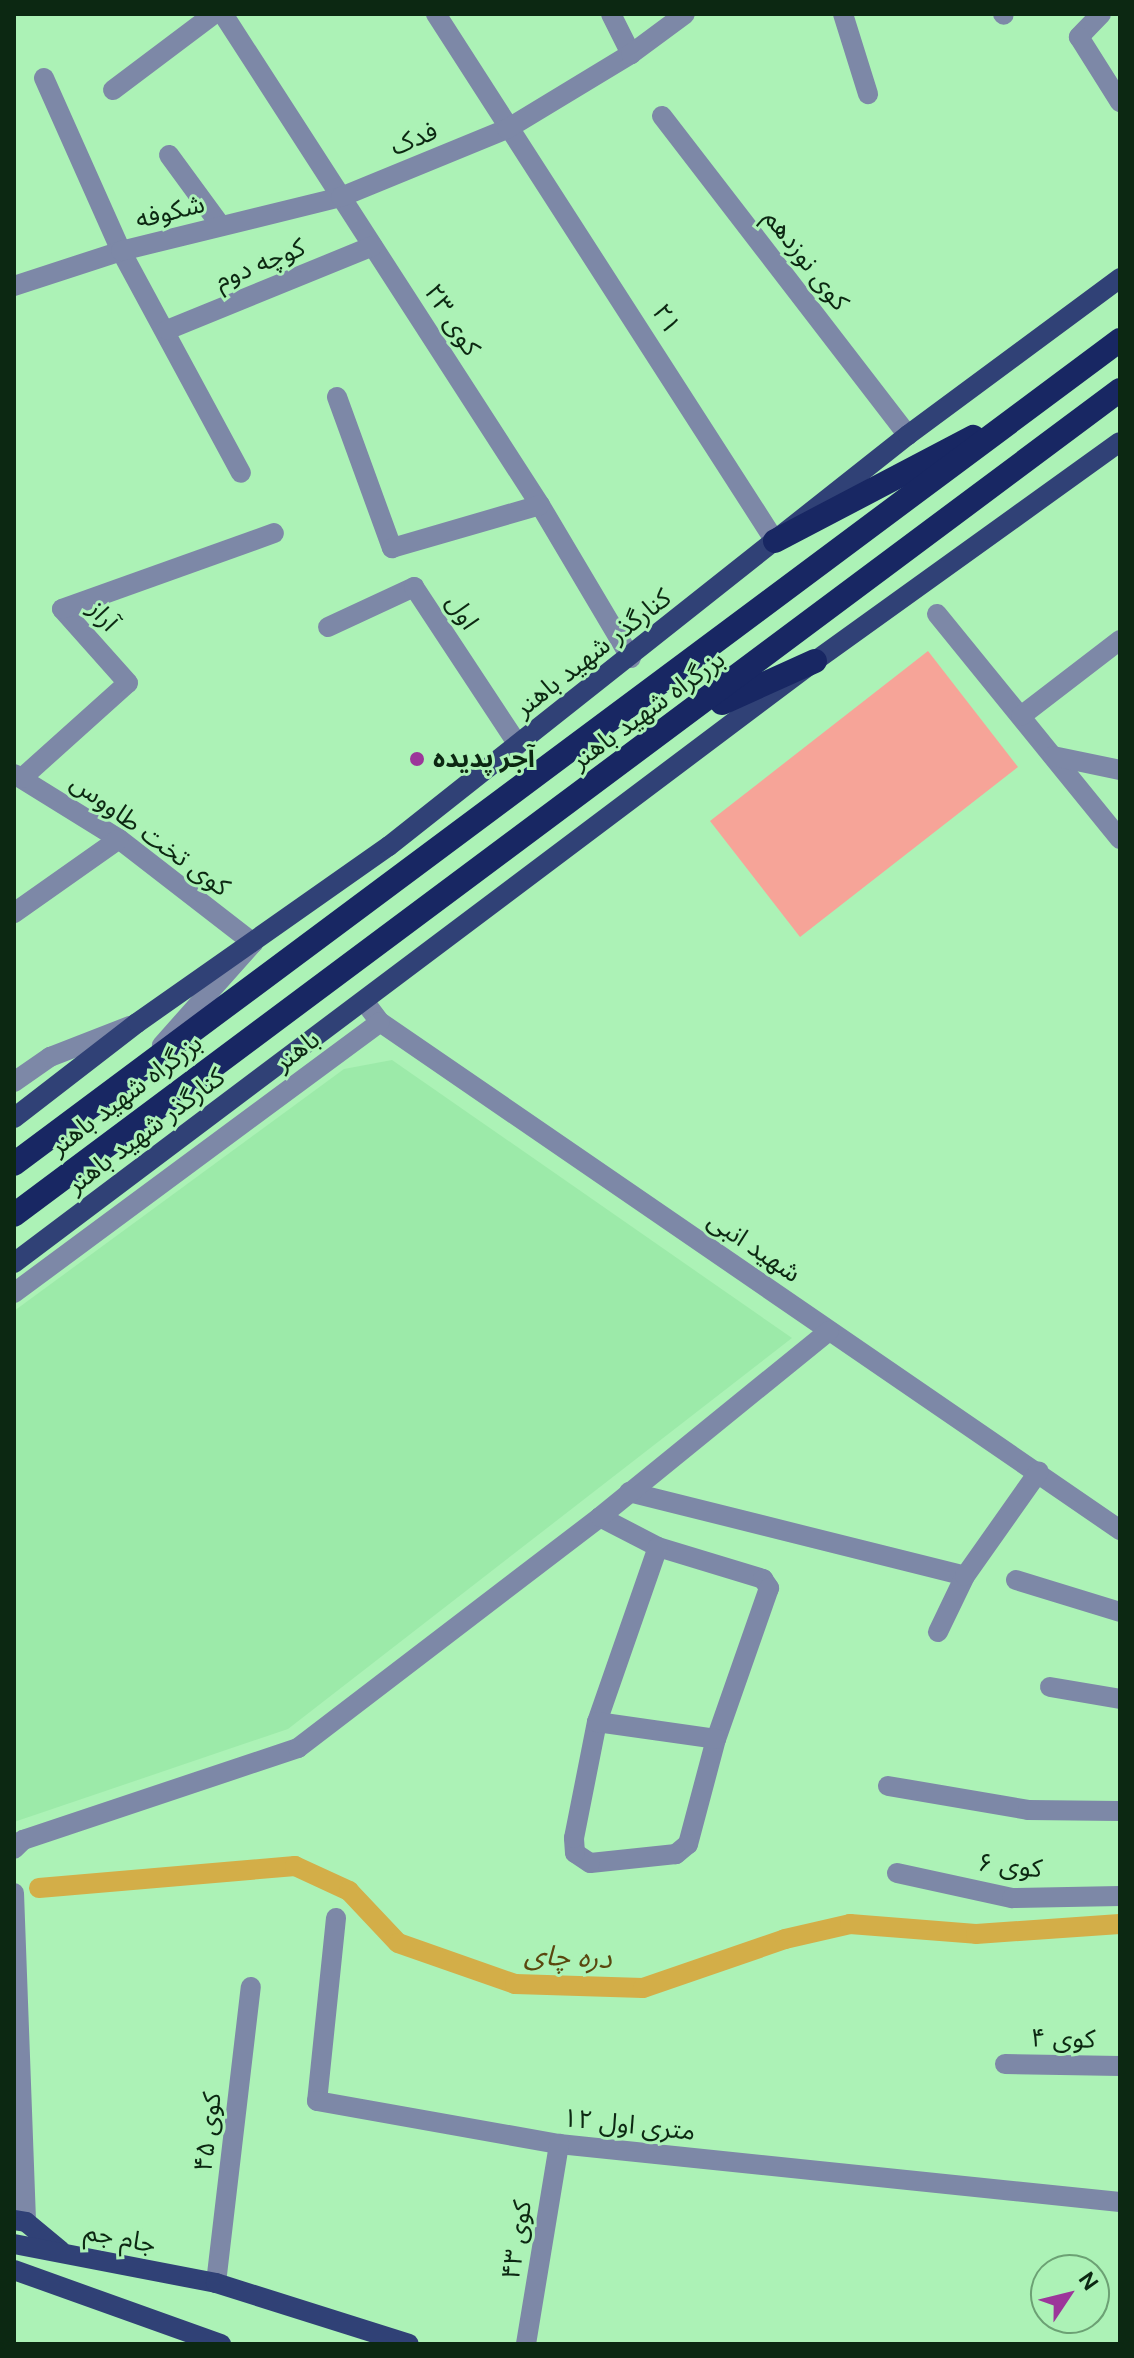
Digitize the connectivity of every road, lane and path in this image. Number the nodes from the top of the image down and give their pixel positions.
1 (214, 14) edge
2 (223, 14) edge
3 (436, 14) edge
4 (611, 14) edge
5 (685, 14) edge
6 (843, 14) edge
7 (1101, 14) edge
8 (631, 54) junction
9 (44, 78) dead end
10 (113, 90) dead end
11 (868, 94) dead end
12 (1120, 102) edge
13 (662, 116) dead end
14 (507, 129) junction
15 (169, 155) dead end
16 (341, 197) junction
17 (221, 226) junction
18 (373, 246) junction
19 (121, 251) junction
20 (1120, 278) edge
21 (14, 284) edge
22 (167, 330) junction
23 (1118, 347) edge
24 (1120, 390) edge
25 (337, 397) dead end
26 (1043, 400) junction
27 (908, 435) junction
28 (1120, 442) edge
29 (241, 473) dead end
30 (540, 505) junction
31 (274, 533) dead end
32 (775, 541) junction
33 (937, 614) dead end
34 (328, 627) dead end
35 (1120, 640) edge
36 (631, 658) junction
37 (815, 661) junction
38 (1021, 716) junction
39 (684, 720) junction
40 (518, 745) junction
41 (1053, 756) junction
42 (1120, 770) edge
43 (18, 776) edge
44 (119, 839) junction
45 (1120, 839) edge
46 (14, 913) edge
47 (253, 943) junction
48 (364, 1001) junction
49 (380, 1022) junction
50 (137, 1023) junction
51 (147, 1063) junction
52 (14, 1082) edge
53 (14, 1118) edge
54 (14, 1164) edge
55 (14, 1215) edge
56 (14, 1263) edge
57 (14, 1293) edge
58 (829, 1331) junction
59 (1039, 1471) junction
60 (629, 1492) junction
61 (600, 1517) junction
62 (1120, 1530) edge
63 (658, 1547) junction
64 (965, 1576) junction
65 (1016, 1580) dead end
66 (1120, 1612) edge
67 (938, 1632) dead end
68 (1050, 1687) dead end
69 (1120, 1699) edge
70 (597, 1722) junction
71 (716, 1739) junction
72 (888, 1786) dead end
73 (1120, 1811) edge
74 (14, 1849) edge
75 (897, 1873) dead end
76 (14, 1893) edge
77 (1120, 1896) edge
78 (336, 1918) dead end
79 (251, 1987) dead end
80 (1005, 2064) dead end
81 (1120, 2066) edge
82 (559, 2144) junction
83 (1120, 2202) edge
84 (20, 2221) edge
85 (14, 2244) edge
86 (64, 2254) junction
87 (14, 2270) edge
88 (42, 2277) junction
89 (216, 2283) junction
90 (14, 2284) edge
91 (221, 2344) edge
92 (409, 2344) edge
93 (526, 2344) edge

1 - 10 street
2 - 16 street, کوی ۲۳
3 - 14 street, ۲۱
4 - 8 street
5 - 8 street, فدک
6 - 11 street
7 - 12 street
8 - 14 street, فدک
9 - 19 street
13 - 27 street, کوی نوزدهم
14 - 16 street, فدک
14 - 32 street, ۲۱
15 - 17 street
16 - 17 street, شکوفه
16 - 18 street, کوی ۲۳
17 - 19 street, شکوفه
18 - 22 street, کوچه دوم
18 - 30 street, کوی ۲۳
19 - 21 street, شکوفه
19 - 22 street
20 - 27 main road, کنارگذر شهید باهنر
22 - 29 street
23 - 26 highway, بزرگراه شهید باهنر
24 - 39 highway, بزرگراه شهید باهنر
25 - 30 street
26 - 32 highway
26 - 51 highway, بزرگراه شهید باهنر
27 - 32 main road, کنارگذر شهید باهنر
28 - 37 main road, کنارگذر شهید باهنر
30 - 36 street, کوی ۲۳
31 - 43 street, آراز
32 - 36 main road, کنارگذر شهید باهنر
33 - 38 street
34 - 40 street, اول
35 - 38 street
36 - 40 main road, کنارگذر شهید باهنر
37 - 39 highway
37 - 48 main road, کنارگذر شهید باهنر
38 - 41 street
39 - 55 highway, بزرگراه شهید باهنر
40 - 47 main road, کنارگذر شهید باهنر
41 - 42 street
41 - 45 street
43 - 44 street, کوی تخت طاووس
44 - 46 street
44 - 47 street, کوی تخت طاووس
47 - 50 main road, کنارگذر شهید باهنر
47 - 51 street
48 - 49 street, شهید انبی
48 - 56 main road, کنارگذر شهید باهنر
49 - 57 street, باهنر
49 - 58 street, شهید انبی
50 - 52 street
50 - 53 main road, کنارگذر شهید باهنر
51 - 54 highway, بزرگراه شهید باهنر
58 - 59 street, شهید انبی
58 - 60 street
59 - 62 street, شهید انبی
59 - 64 street
60 - 61 street
60 - 64 street
61 - 63 street
61 - 74 street
63 - 70 street
63 - 71 street
64 - 67 street
65 - 66 street
68 - 69 street
70 - 71 street
70 - 71 street
72 - 73 street
75 - 77 street, کوی ۶
76 - 84 street
78 - 82 street, ۱۲ متری اول
79 - 89 street, کوی ۴۵
80 - 81 street, کوی ۴
82 - 83 street, ۱۲ متری اول
82 - 93 street, کوی ۴۳
84 - 86 main road
85 - 86 main road, جام جم
86 - 89 main road, جام جم
87 - 88 main road
88 - 90 main road
88 - 91 main road
89 - 92 main road, جام جم

